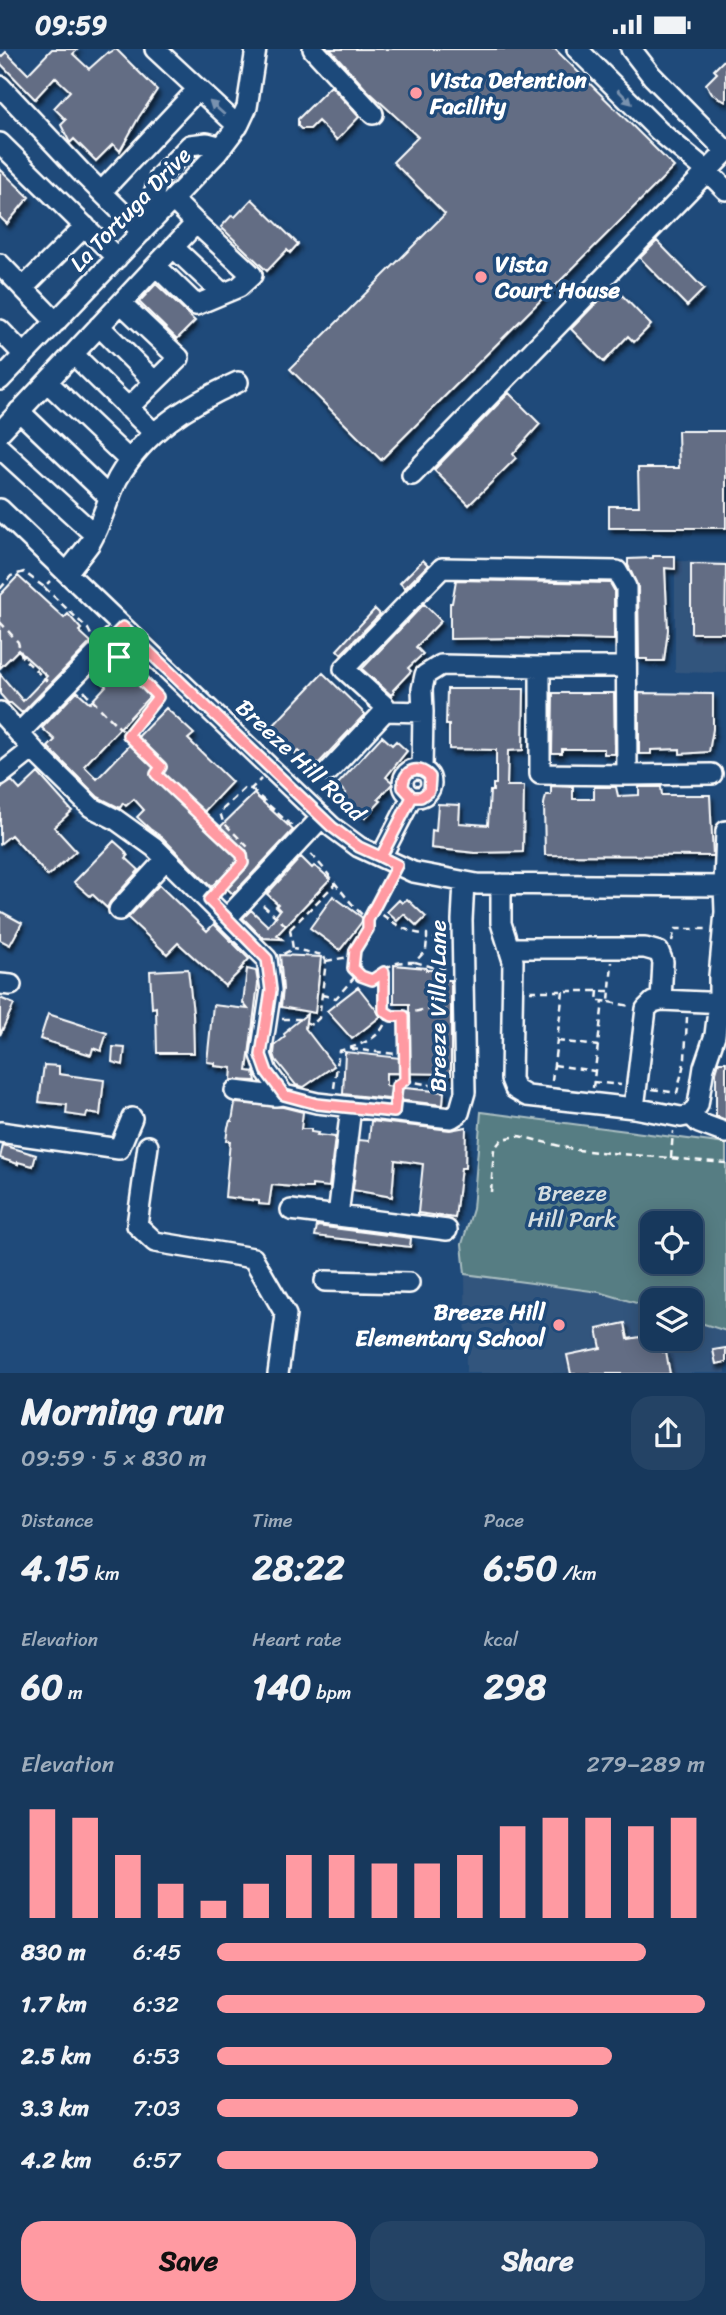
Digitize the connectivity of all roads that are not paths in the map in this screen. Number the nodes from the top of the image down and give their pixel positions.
1 (155, 49) edge
2 (256, 49) edge
3 (313, 49) edge
4 (577, 49) edge
5 (631, 49) edge
6 (0, 86) edge
7 (197, 90) junction
8 (373, 114) dead end
9 (238, 126) junction
10 (0, 142) edge
11 (222, 147) junction
12 (726, 151) edge
13 (707, 171) junction
14 (726, 190) edge
15 (102, 191) junction
16 (173, 199) junction
17 (157, 216) junction
18 (196, 223) junction
19 (85, 226) junction
20 (142, 232) junction
21 (173, 247) junction
22 (117, 258) junction
23 (0, 264) edge
24 (156, 266) junction
25 (23, 288) junction
26 (222, 293) junction
27 (121, 303) junction
28 (56, 321) junction
29 (99, 326) junction
30 (0, 330) edge
31 (73, 354) junction
32 (24, 355) junction
33 (0, 380) edge
34 (47, 381) junction
35 (154, 381) junction
36 (237, 382) dead end
37 (128, 408) junction
38 (19, 411) junction
39 (0, 432) edge
40 (153, 432) junction
41 (0, 448) edge
42 (129, 460) junction
43 (412, 475) dead end
44 (110, 498) junction
45 (0, 509) edge
46 (94, 534) junction
47 (65, 571) junction
48 (123, 627) junction
49 (540, 667) junction
50 (626, 667) junction
51 (385, 711) junction
52 (0, 712) edge
53 (423, 712) junction
54 (19, 733) junction
55 (33, 749) junction
56 (330, 771) dead end
57 (712, 774) dead end
58 (0, 775) edge
59 (627, 775) junction
60 (321, 817) junction
61 (726, 831) edge
62 (166, 859) junction
63 (389, 861) junction
64 (464, 882) junction
65 (501, 884) junction
66 (725, 886) edge
67 (119, 909) dead end
68 (227, 918) junction
69 (719, 931) edge
70 (509, 949) junction
71 (723, 965) edge
72 (723, 1003) edge
73 (654, 1004) junction
74 (720, 1035) edge
75 (235, 1091) dead end
76 (284, 1095) junction
77 (342, 1106) junction
78 (634, 1108) junction
79 (691, 1115) junction
80 (132, 1118) dead end
81 (0, 1132) edge
82 (725, 1133) edge
83 (148, 1146) dead end
84 (291, 1210) dead end
85 (338, 1216) junction
86 (447, 1230) dead end
87 (325, 1281) dead end
88 (409, 1283) dead end
89 (278, 1373) edge

1 - 7 street
2 - 9 street, La Tortuga Drive
3 - 8 street
4 -> 13 street
5 - 12 street
6 - 15 street
9 -> 7 street
7 - 15 street
9 - 11 street, La Tortuga Drive
10 - 19 street
11 - 16 street, La Tortuga Drive
11 - 17 street
12 - 13 street
13 - 14 street
13 - 43 street
15 - 20 street
16 - 17 street, La Tortuga Drive
16 - 18 street
17 - 20 street, La Tortuga Drive
18 - 21 street
18 - 26 street
19 - 22 street
19 - 25 street
20 - 22 street, La Tortuga Drive
21 - 24 street
21 - 26 street
22 - 28 street, La Tortuga Drive
23 - 25 street
24 - 26 street
24 - 27 street
25 - 28 street
27 - 29 street
27 - 35 street
28 - 32 street, La Tortuga Drive
29 - 31 street
29 - 35 street
30 - 32 street
31 - 34 street
31 - 37 street
32 - 33 street, La Tortuga Drive
34 - 38 street
34 - 42 street
35 - 37 street
36 - 40 street
37 - 40 street
38 - 39 street
38 - 44 street
40 - 42 street
41 - 46 street
42 - 44 street
44 - 46 street
45 - 47 street, Breeze Hill Road
46 - 47 street
47 - 48 street, Breeze Hill Road
48 - 54 street
48 - 60 street, Breeze Hill Road
49 - 50 street
49 - 53 street
49 - 59 street
50 - 51 street
50 - 59 street
51 - 53 street
51 - 56 street
52 - 54 street
53 - 63 street
54 - 55 street
55 - 58 street
55 - 62 street
57 - 59 street
60 - 63 street, Breeze Hill Road
60 - 68 street
61 - 66 street
62 - 67 street
62 - 68 street
63 - 64 street, Breeze Hill Road
64 - 65 street, Breeze Hill Road
64 - 77 street, Breeze Villa Lane
65 - 66 street, Breeze Hill Road
65 - 70 street
66 - 69 street
68 - 76 street
69 - 71 street
70 - 73 street
70 - 78 street
71 - 72 street
72 - 73 street
72 - 74 street
73 - 78 street
74 - 79 street
75 - 76 street, Breeze Villa Lane
76 - 77 street, Breeze Villa Lane
77 - 85 street
78 - 79 street
79 - 82 street
80 - 81 street
83 - 89 street
84 - 85 street
85 - 86 street
87 - 88 street

